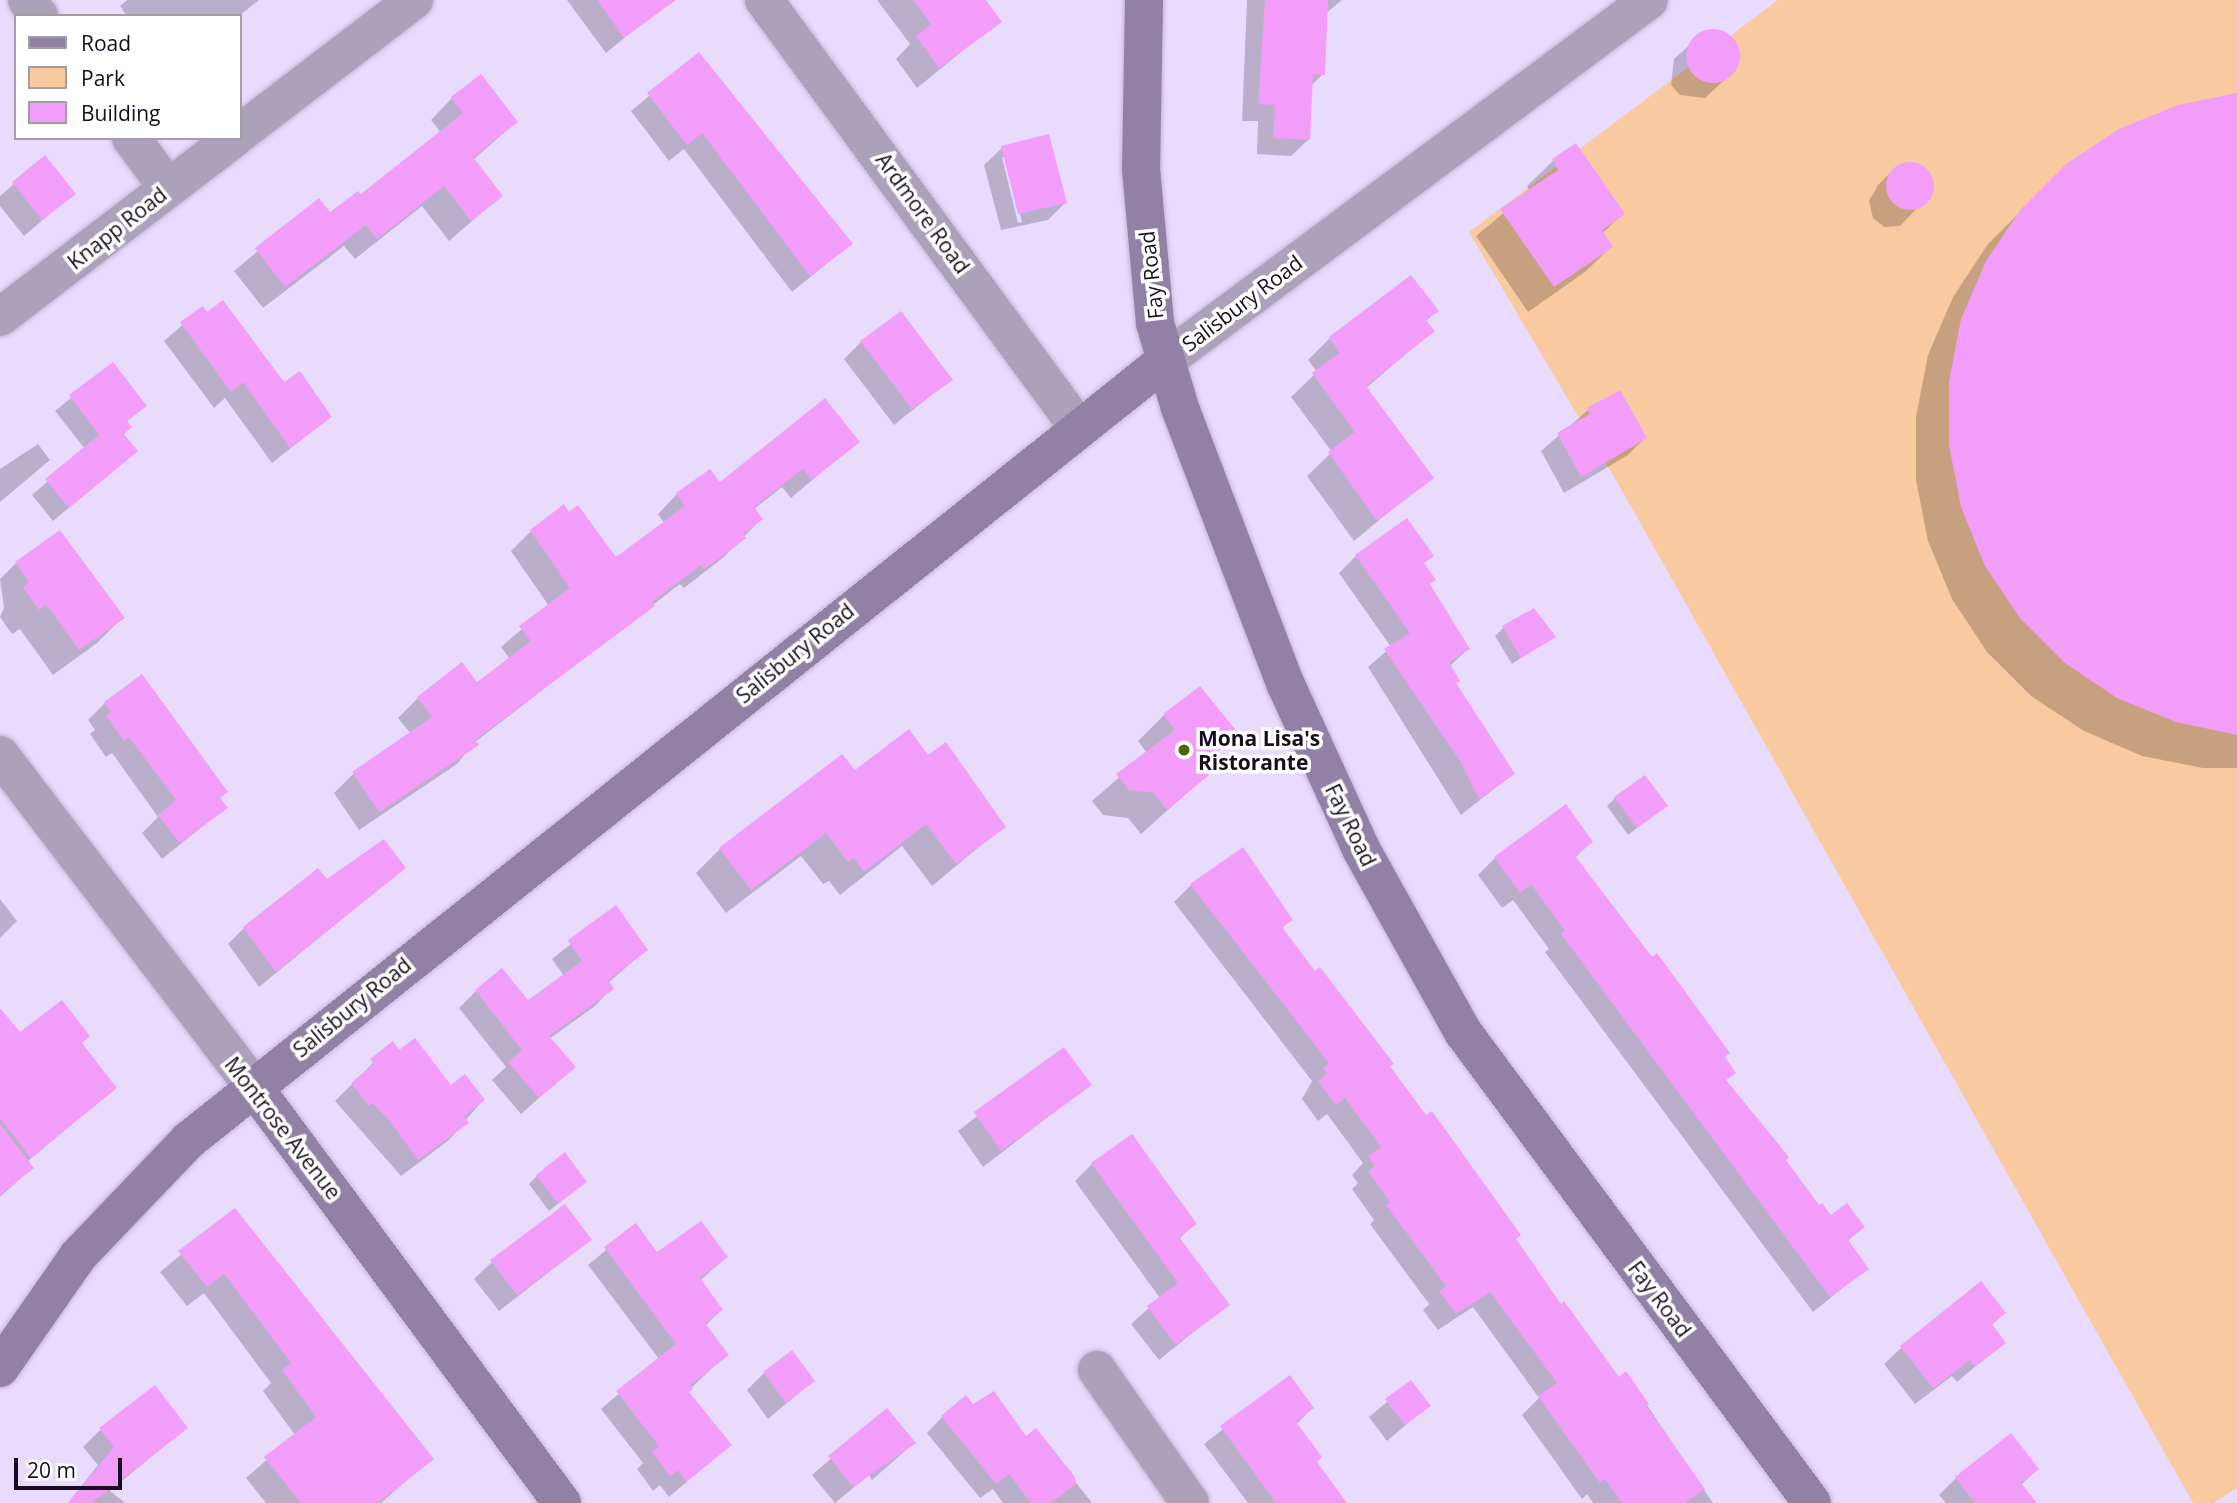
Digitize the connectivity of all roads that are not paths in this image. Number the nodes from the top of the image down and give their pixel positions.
1 (414, 0) edge
2 (764, 0) edge
3 (1144, 0) edge
4 (1649, 0) edge
5 (242, 132) edge
6 (132, 140) edge
7 (231, 140) edge
8 (168, 188) junction
9 (0, 317) edge
10 (1166, 360) junction
11 (1078, 428) junction
12 (0, 755) edge
13 (253, 1086) junction
14 (0, 1368) edge
15 (1097, 1370) dead end
16 (562, 1503) edge
17 (1190, 1503) edge
18 (1812, 1503) edge

1 - 5 street
2 - 11 street, Ardmore Road
3 - 10 street, Fay Road
4 - 10 street, Salisbury Road
6 - 8 street
7 - 8 street, Knapp Road
8 - 9 street, Knapp Road
10 - 11 street, Salisbury Road
10 - 18 street, Fay Road
11 - 13 street, Salisbury Road
12 - 13 street, Montrose Avenue
13 - 14 street, Salisbury Road
13 - 16 street, Montrose Avenue
15 - 17 street

